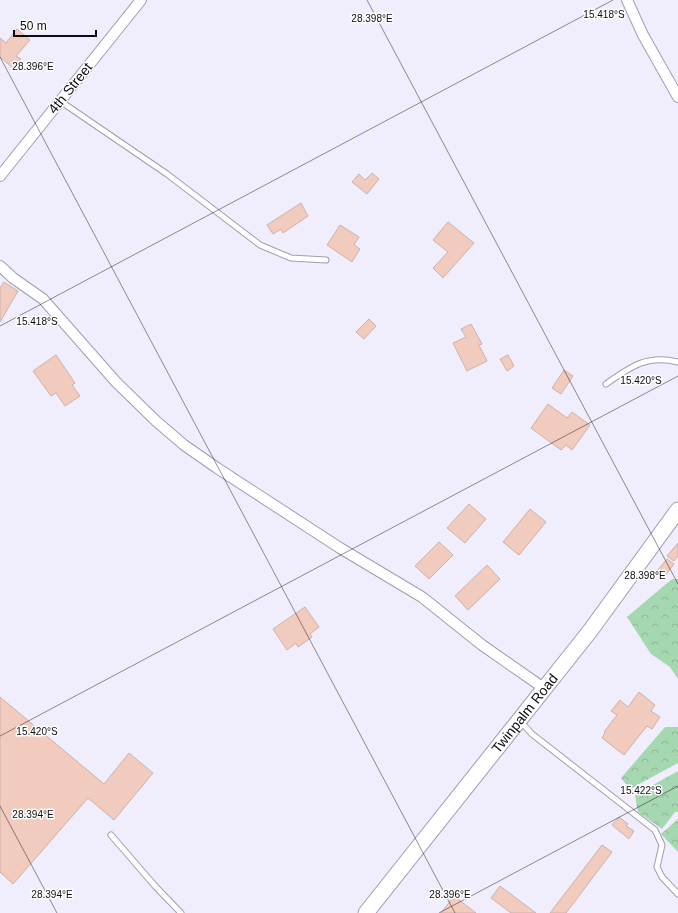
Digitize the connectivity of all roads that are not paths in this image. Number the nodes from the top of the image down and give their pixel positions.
1 (141, 0) edge
2 (627, 0) edge
3 (678, 97) edge
4 (60, 101) junction
5 (0, 176) edge
6 (326, 260) dead end
7 (0, 266) edge
8 (678, 362) edge
9 (606, 384) dead end
10 (678, 510) edge
11 (545, 689) junction
12 (519, 720) junction
13 (111, 835) dead end
14 (678, 894) edge
15 (181, 913) edge
16 (366, 913) edge

1 - 4 street, 4th Street
2 - 3 street
4 - 5 street, 4th Street
4 - 6 lane
7 - 11 street
8 - 9 lane
10 - 11 main road, Twinpalm Road
11 - 12 main road, Twinpalm Road
12 - 14 lane
12 - 16 main road, Twinpalm Road
13 - 15 lane

